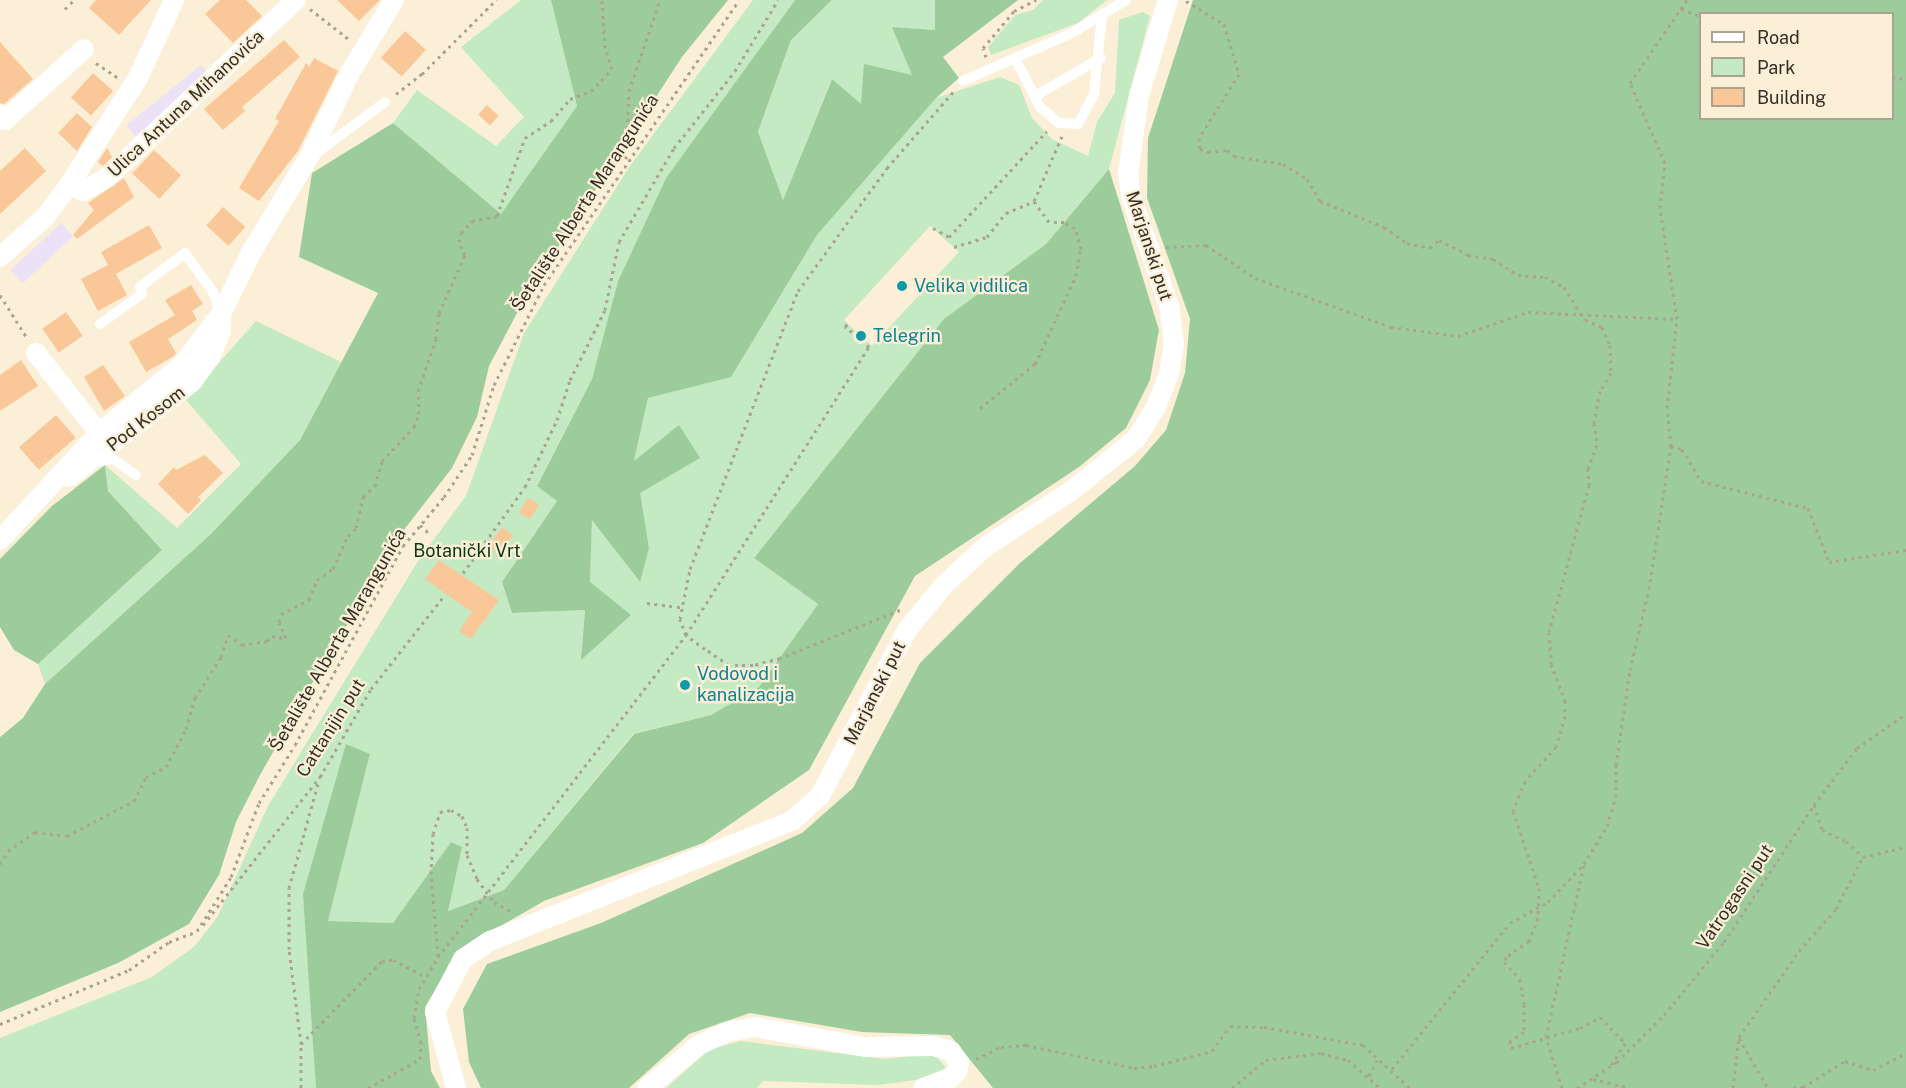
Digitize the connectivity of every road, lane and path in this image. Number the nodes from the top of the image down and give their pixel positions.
1 (74, 0) edge
2 (174, 0) edge
3 (394, 0) edge
4 (496, 0) edge
5 (602, 0) edge
6 (660, 0) edge
7 (739, 0) edge
8 (778, 0) edge
9 (1036, 0) edge
10 (1126, 0) edge
11 (1168, 0) edge
12 (1185, 0) edge
13 (1687, 0) edge
14 (302, 3) edge
15 (1015, 4) dead end
16 (65, 9) dead end
17 (1017, 9) junction
18 (1681, 9) junction
19 (1102, 15) junction
20 (1699, 15) edge
21 (84, 49) joint
22 (1101, 58) junction
23 (1016, 60) junction
24 (356, 62) junction
25 (991, 70) junction
26 (963, 81) joint
27 (132, 87) junction
28 (1035, 96) junction
29 (384, 102) joint
30 (0, 115) edge
31 (1062, 123) junction
32 (309, 157) junction
33 (626, 160) junction
34 (69, 185) junction
35 (1034, 201) junction
36 (933, 228) dead end
37 (954, 247) dead end
38 (1150, 248) junction
39 (0, 257) edge
40 (0, 295) edge
41 (221, 314) junction
42 (1582, 314) junction
43 (1677, 319) junction
44 (100, 324) dead end
45 (848, 324) dead end
46 (36, 352) joint
47 (980, 408) dead end
48 (99, 434) junction
49 (1671, 446) junction
50 (90, 462) junction
51 (136, 475) dead end
52 (37, 499) junction
53 (420, 525) junction
54 (429, 532) dead end
55 (0, 540) edge
56 (1906, 550) edge
57 (463, 573) dead end
58 (444, 596) dead end
59 (647, 603) dead end
60 (928, 605) junction
61 (681, 607) junction
62 (686, 635) junction
63 (1906, 714) edge
64 (320, 777) junction
65 (1814, 805) junction
66 (1906, 847) edge
67 (1863, 856) junction
68 (0, 864) edge
69 (1584, 864) junction
70 (487, 893) junction
71 (1539, 907) junction
72 (540, 922) junction
73 (197, 932) junction
74 (426, 977) dead end
75 (0, 1024) edge
76 (1546, 1037) junction
77 (1739, 1037) junction
78 (301, 1044) junction
79 (1906, 1053) edge
80 (1379, 1056) junction
81 (420, 1059) dead end
82 (958, 1063) junction
83 (1611, 1065) junction
84 (1392, 1069) junction
85 (1369, 1076) junction
86 (1592, 1078) junction
87 (301, 1088) edge
88 (368, 1088) edge
89 (456, 1088) edge
90 (647, 1088) edge
91 (923, 1088) edge
92 (1232, 1088) edge
93 (1380, 1088) edge
94 (1410, 1088) edge
95 (1562, 1088) edge
96 (1577, 1088) edge
97 (1628, 1088) edge
98 (1733, 1088) edge
99 (1768, 1088) edge
100 (1793, 1088) edge

1 - 16 path
2 - 27 street, Ulica Antuna Mihanovića
3 - 24 street, Pod Kosom
4 - 29 path
5 - 68 path
6 - 33 path
7 - 33 path, Šetalište Alberta Marangunića
8 - 57 path
9 - 17 path
10 - 19 lane
11 - 38 street, Marjanski put
12 - 42 path
13 - 18 path
14 - 24 path
14 - 34 street, Ulica Antuna Mihanovića
15 - 17 path
17 - 25 path
18 - 20 path
18 - 43 path
19 - 22 lane
19 - 23 lane
21 - 27 path
21 - 30 street
22 - 28 lane
22 - 31 lane
23 - 25 lane
23 - 28 lane
24 - 32 street, Pod Kosom
25 - 26 lane
26 - 61 path
27 - 34 street, Ulica Antuna Mihanovića
28 - 31 lane
29 - 32 lane, Pod Kosom
31 - 35 path
31 - 36 path
32 - 41 street, Pod Kosom
33 - 53 path, Šetalište Alberta Marangunića
34 - 39 street, Ulica Antuna Mihanovića
35 - 37 path
35 - 47 path
38 - 42 path
38 - 60 street, Marjanski put
40 - 46 path
41 - 44 lane
41 - 48 street, Pod Kosom
41 - 50 street, Pod Kosom
42 - 43 path
42 - 71 path
43 - 49 path
45 - 62 path
46 - 48 street, Pod Kosom
48 - 52 street, Pod Kosom
49 - 56 path
49 - 69 path
50 - 51 lane
50 - 52 street, Pod Kosom
52 - 55 street, Pod Kosom
53 - 54 path
53 - 73 path, Šetalište Alberta Marangunića
58 - 64 path, Cattanijin put
59 - 61 path
60 - 62 path
60 - 72 street, Marjanski put
61 - 62 path
62 - 70 path
63 - 65 path, Vatrogasni put
64 - 73 path, Cattanijin put
64 - 78 path
65 - 67 path
65 - 83 path, Vatrogasni put
66 - 67 path
67 - 77 path
69 - 71 path
69 - 76 path
70 - 70 path
70 - 72 path
71 - 76 path
71 - 84 path
72 - 89 street, Marjanski put
73 - 75 path
74 - 78 path
76 - 83 path
76 - 95 path
77 - 98 path
77 - 99 path
78 - 87 path
79 - 100 path
80 - 82 path
80 - 84 path
80 - 85 path
81 - 88 path
82 - 90 street
82 - 91 street
83 - 86 path, Vatrogasni put
84 - 94 path
85 - 92 path
85 - 93 path
86 - 96 path, Vatrogasni put
86 - 97 path

